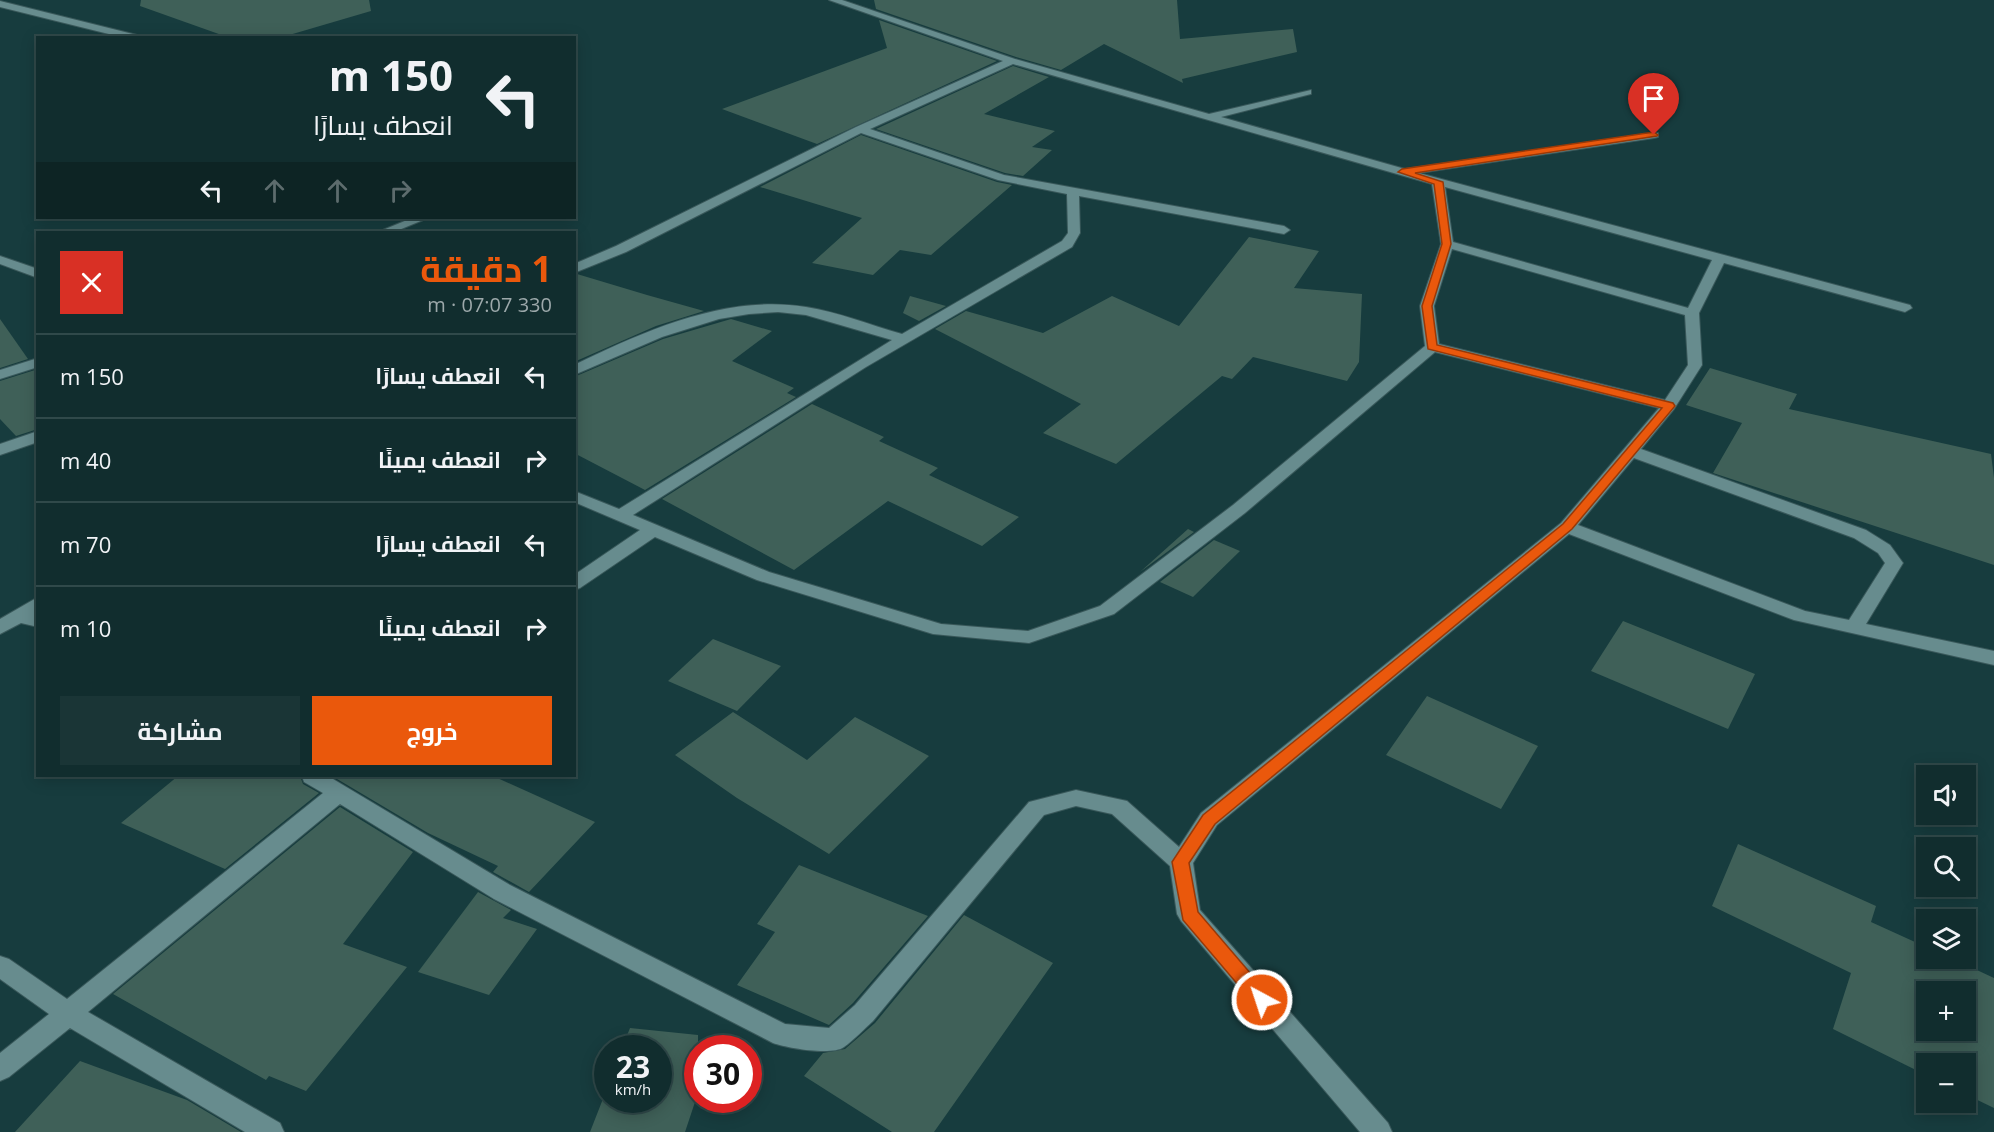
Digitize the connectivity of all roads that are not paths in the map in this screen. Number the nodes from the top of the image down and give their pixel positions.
1 (833, 0) edge
2 (0, 4) edge
3 (130, 36) edge
4 (1012, 61) junction
5 (1306, 92) dead end
6 (1209, 117) junction
7 (860, 129) junction
8 (1654, 135) dead end
9 (1402, 172) junction
10 (1438, 182) junction
11 (1073, 191) junction
12 (419, 219) edge
13 (1284, 230) dead end
14 (387, 231) edge
15 (1447, 244) junction
16 (1720, 258) junction
17 (0, 260) edge
18 (576, 268) edge
19 (36, 273) edge
20 (1905, 308) dead end
21 (1692, 313) junction
22 (904, 339) junction
23 (1432, 347) junction
24 (36, 363) edge
25 (576, 370) edge
26 (0, 375) edge
27 (1669, 406) junction
28 (36, 437) edge
29 (0, 450) edge
30 (1631, 451) junction
31 (576, 497) edge
32 (621, 515) junction
33 (1568, 526) junction
34 (654, 529) junction
35 (576, 583) edge
36 (36, 604) edge
37 (18, 616) junction
38 (36, 620) edge
39 (1854, 627) junction
40 (0, 628) edge
41 (1994, 658) edge
42 (314, 777) edge
43 (340, 792) junction
44 (1181, 862) junction
45 (0, 966) edge
46 (69, 1014) junction
47 (0, 1069) edge
48 (270, 1132) edge
49 (1378, 1132) edge

1 - 4 street
2 - 3 street
4 - 6 street
4 - 7 street
5 - 6 street
6 - 9 street
7 - 11 street
7 - 18 street
8 - 9 street
9 - 10 street
10 - 15 street
10 - 16 street
11 - 13 street
11 - 22 street
12 - 14 street
15 - 21 street
15 - 23 street
16 - 20 street
16 - 21 street
17 - 19 street
21 - 27 street
22 - 25 street
22 - 32 street
23 - 27 street
23 - 34 street
24 - 26 street
27 - 30 street
28 - 29 street
30 - 33 street
30 - 39 street
31 - 32 street
32 - 34 street
33 - 39 street
33 - 44 street
34 - 35 street
36 - 37 street
37 - 38 street
37 - 40 street
39 - 41 street
42 - 43 street
43 - 44 street
43 - 46 street
44 - 49 street
45 - 46 street
46 - 47 street
46 - 48 street

